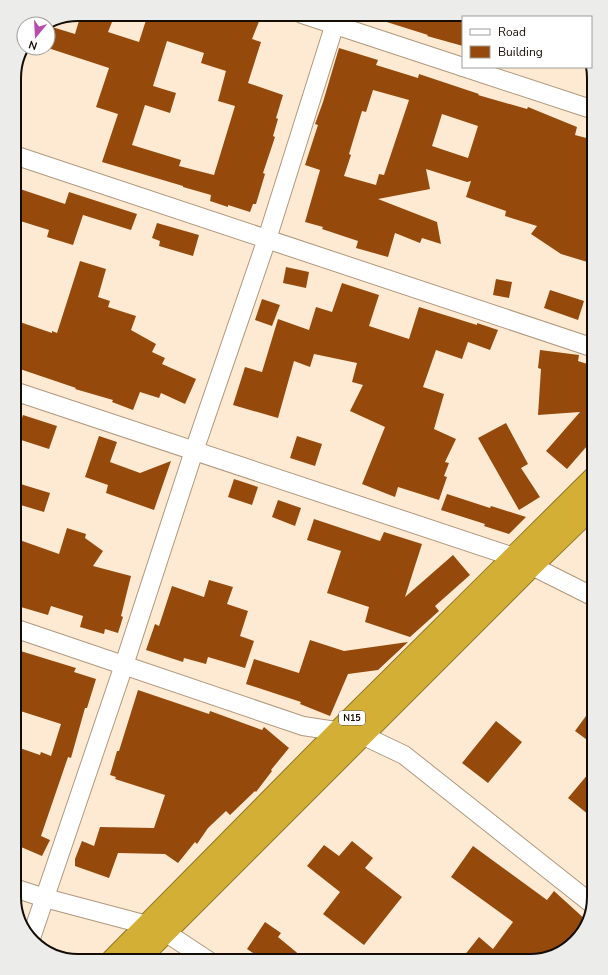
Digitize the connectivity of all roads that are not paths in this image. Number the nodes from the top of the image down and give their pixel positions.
1 (335, 21) edge
2 (341, 21) edge
3 (462, 67) edge
4 (466, 68) edge
5 (587, 108) edge
6 (21, 157) edge
7 (267, 238) junction
8 (587, 346) edge
9 (21, 393) edge
10 (194, 451) junction
11 (587, 486) edge
12 (587, 511) edge
13 (523, 561) junction
14 (587, 593) edge
15 (21, 630) edge
16 (124, 664) junction
17 (338, 732) junction
18 (362, 735) junction
19 (21, 890) edge
20 (45, 898) junction
21 (587, 900) edge
22 (156, 928) junction
23 (33, 932) edge
24 (121, 954) edge
25 (140, 954) edge
26 (198, 954) edge

1 - 7 street
2 - 3 street
4 - 5 street
6 - 7 street
7 - 8 street
7 - 10 street
9 - 10 street
10 - 13 street
10 - 16 street
11 - 13 highway, N15
12 - 13 highway, N15
13 - 14 street
13 - 17 highway, N15
13 - 18 highway, N15
15 - 16 street
16 - 17 street
16 - 20 street
17 - 18 street
17 - 22 highway, N15
18 - 21 street
18 - 22 highway, N15
19 - 20 street
20 - 22 street
20 - 23 street
22 - 24 highway, N15
22 - 25 highway, N15
22 - 26 street

